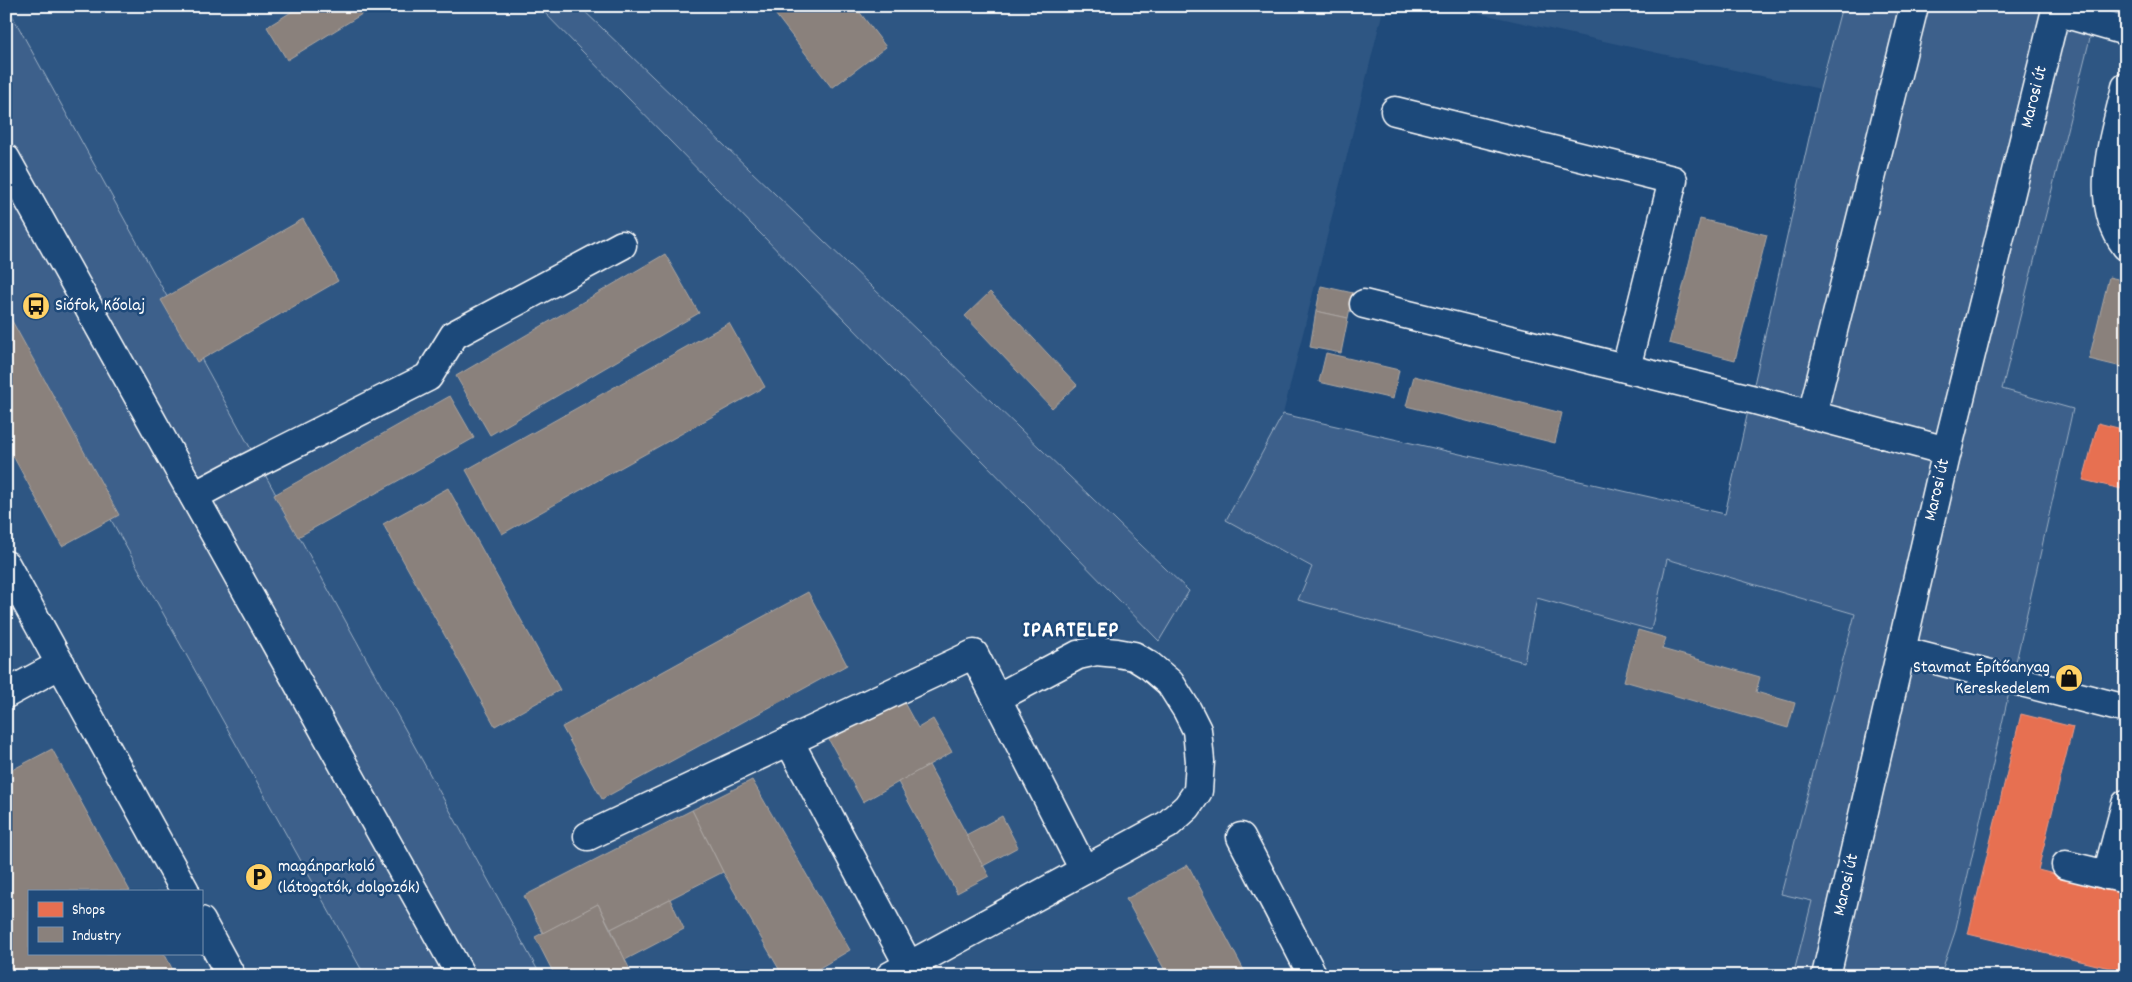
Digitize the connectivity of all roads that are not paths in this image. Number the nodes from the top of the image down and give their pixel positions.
1 (1914, 6) edge
2 (2057, 9) edge
3 (2126, 31) edge
4 (2126, 87) edge
5 (1395, 111) dead end
6 (6, 159) edge
7 (622, 245) dead end
8 (2126, 246) edge
9 (1364, 304) dead end
10 (1626, 368) junction
11 (1812, 415) junction
12 (1947, 451) junction
13 (194, 496) junction
14 (6, 564) edge
15 (1901, 651) junction
16 (61, 664) junction
17 (6, 694) edge
18 (997, 698) junction
19 (2126, 709) edge
20 (790, 741) junction
21 (2126, 804) edge
22 (588, 836) dead end
23 (1241, 837) dead end
24 (2066, 865) dead end
25 (1084, 870) junction
26 (2116, 877) edge
27 (184, 890) edge
28 (202, 923) edge
29 (900, 971) edge
30 (231, 976) edge
31 (462, 976) edge
32 (1313, 976) edge
33 (1826, 976) edge

1 - 11 street
2 - 3 street
2 - 12 street, Marosi út
4 - 8 street
5 - 10 street
6 - 13 street
7 - 13 street
9 - 10 street
10 - 11 street
11 - 12 street
12 - 15 street, Marosi út
13 - 31 street
14 - 16 street
15 - 19 street
15 - 33 street, Marosi út
16 - 17 street
16 - 27 street
18 - 20 street
18 - 25 street
18 - 25 street
20 - 22 street
20 - 29 street
21 - 26 street
23 - 32 street
24 - 26 street
25 - 29 street
28 - 30 street

